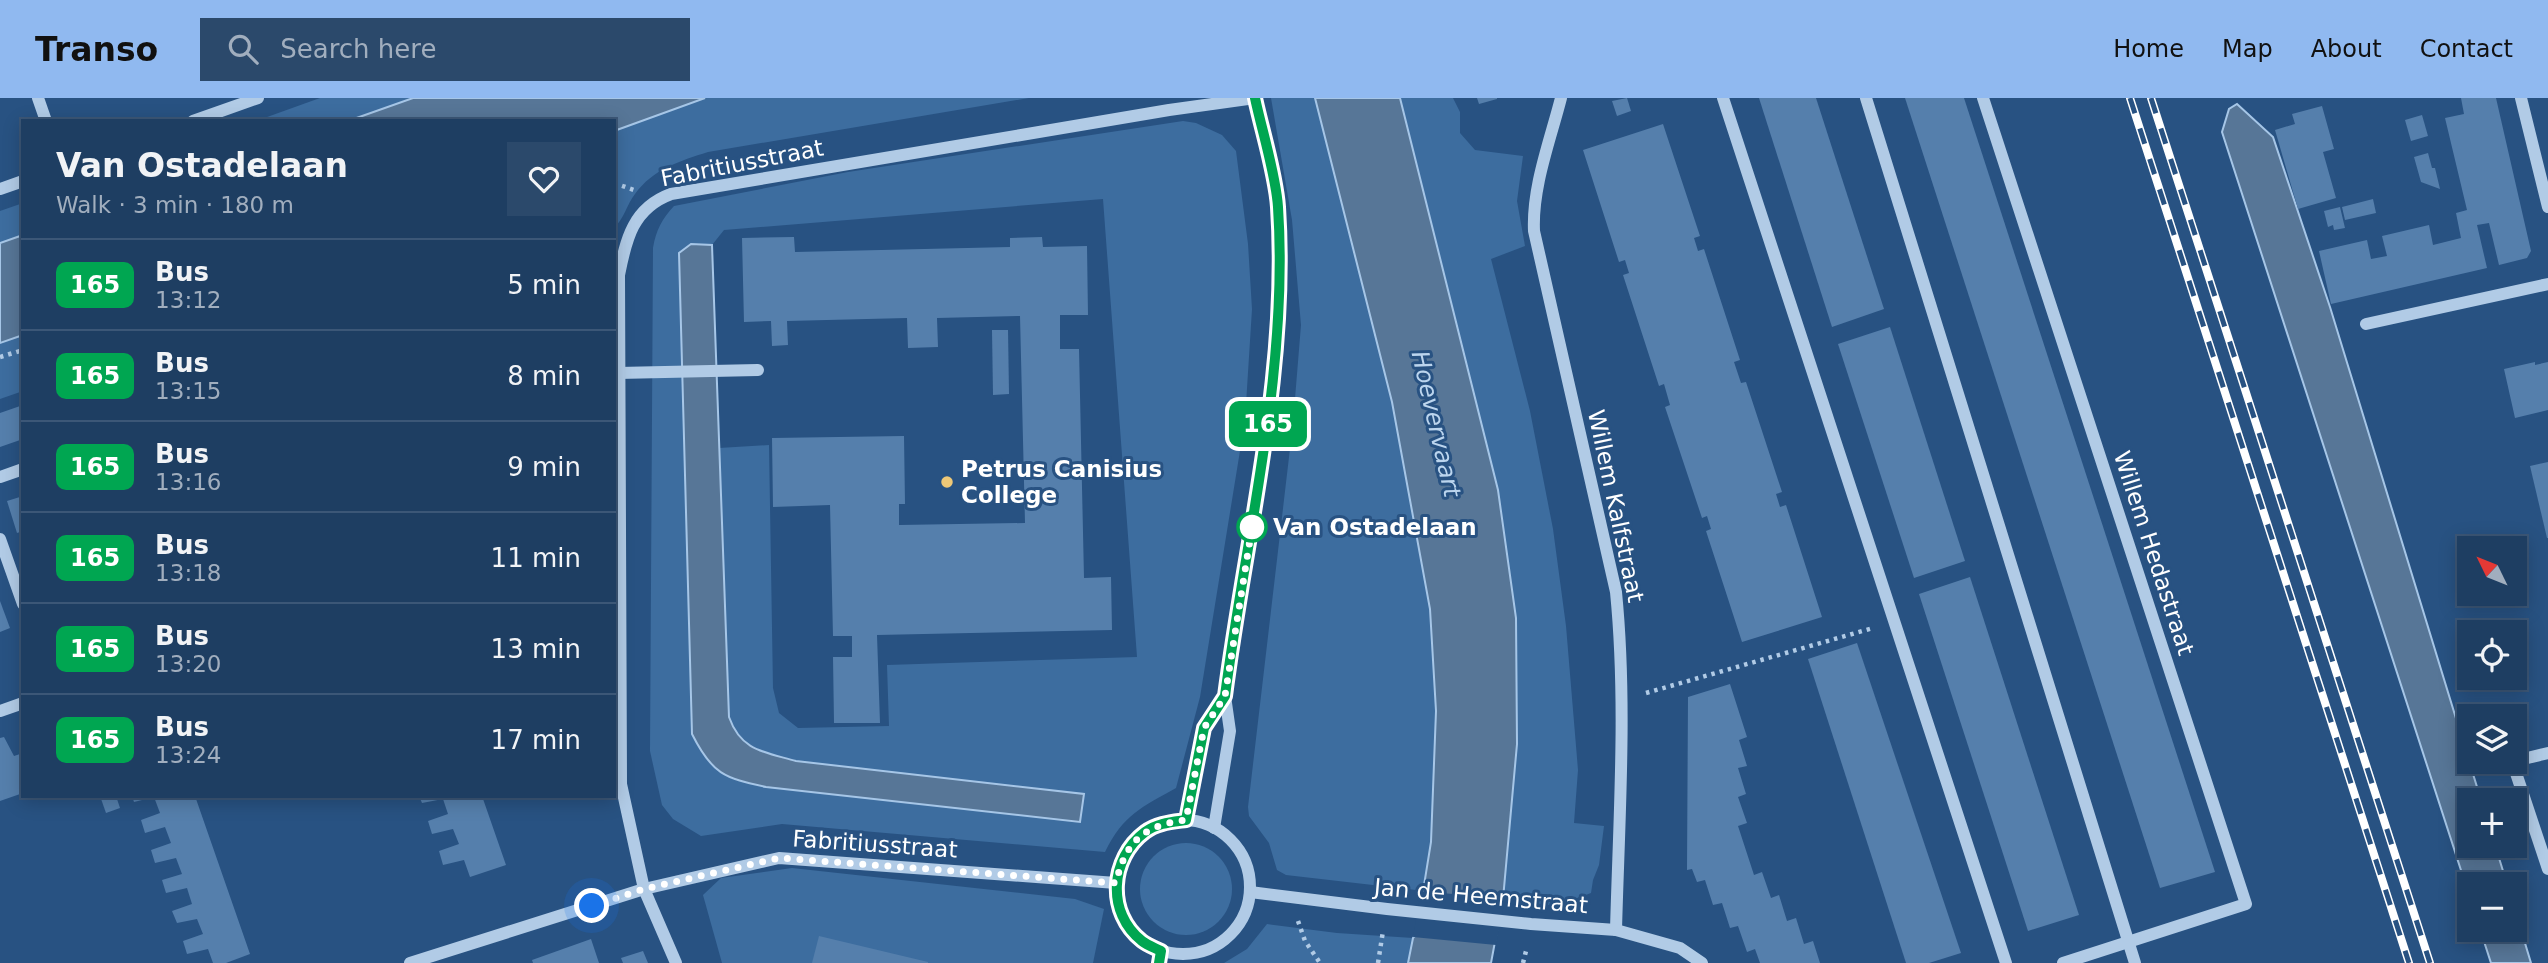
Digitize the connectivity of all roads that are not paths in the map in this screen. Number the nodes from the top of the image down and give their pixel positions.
1 (38, 98) edge
2 (258, 98) edge
3 (1255, 98) edge
4 (1561, 98) edge
5 (1723, 98) edge
6 (1866, 98) edge
7 (1983, 98) edge
8 (2521, 98) edge
9 (46, 119) edge
10 (199, 119) edge
11 (21, 182) edge
12 (0, 188) edge
13 (2548, 207) edge
14 (2548, 284) edge
15 (2366, 324) dead end
16 (758, 370) dead end
17 (618, 373) junction
18 (21, 470) edge
19 (0, 477) edge
20 (616, 493) edge
21 (0, 539) edge
22 (21, 598) edge
23 (1225, 696) junction
24 (21, 704) edge
25 (0, 711) edge
26 (2548, 753) edge
27 (2527, 758) edge
28 (2517, 774) edge
29 (1186, 820) junction
30 (1214, 828) junction
31 (2548, 869) edge
32 (1116, 883) junction
33 (644, 889) junction
34 (1250, 891) junction
35 (1616, 930) junction
36 (2128, 941) junction
37 (1160, 957) edge
38 (1185, 959) edge
39 (410, 963) edge
40 (677, 963) edge
41 (1702, 963) edge
42 (2006, 963) edge
43 (2063, 963) edge
44 (2135, 963) edge

1 - 9 street
2 - 10 street
3 - 17 street, Fabritiusstraat
3 - 23 street
4 - 35 street, Willem Kalfstraat
5 - 42 street
6 - 36 street
7 - 36 street, Willem Hedastraat
8 - 13 street
11 - 12 street
14 - 15 street
16 - 17 street
17 - 20 street, Fabritiusstraat
18 - 19 street
20 - 33 street, Fabritiusstraat
21 - 22 street
23 - 29 street
23 - 30 street
24 - 25 street
26 - 27 street
28 - 31 street
29 - 30 street
29 - 32 street
30 - 34 street
32 - 33 street, Fabritiusstraat
32 - 37 street
33 - 39 street
33 - 40 street
34 - 35 street, Jan de Heemstraat
34 - 38 street
35 - 41 street, Jan de Heemstraat
36 - 43 street, Willem Hedastraat
36 - 44 street
37 - 38 street

